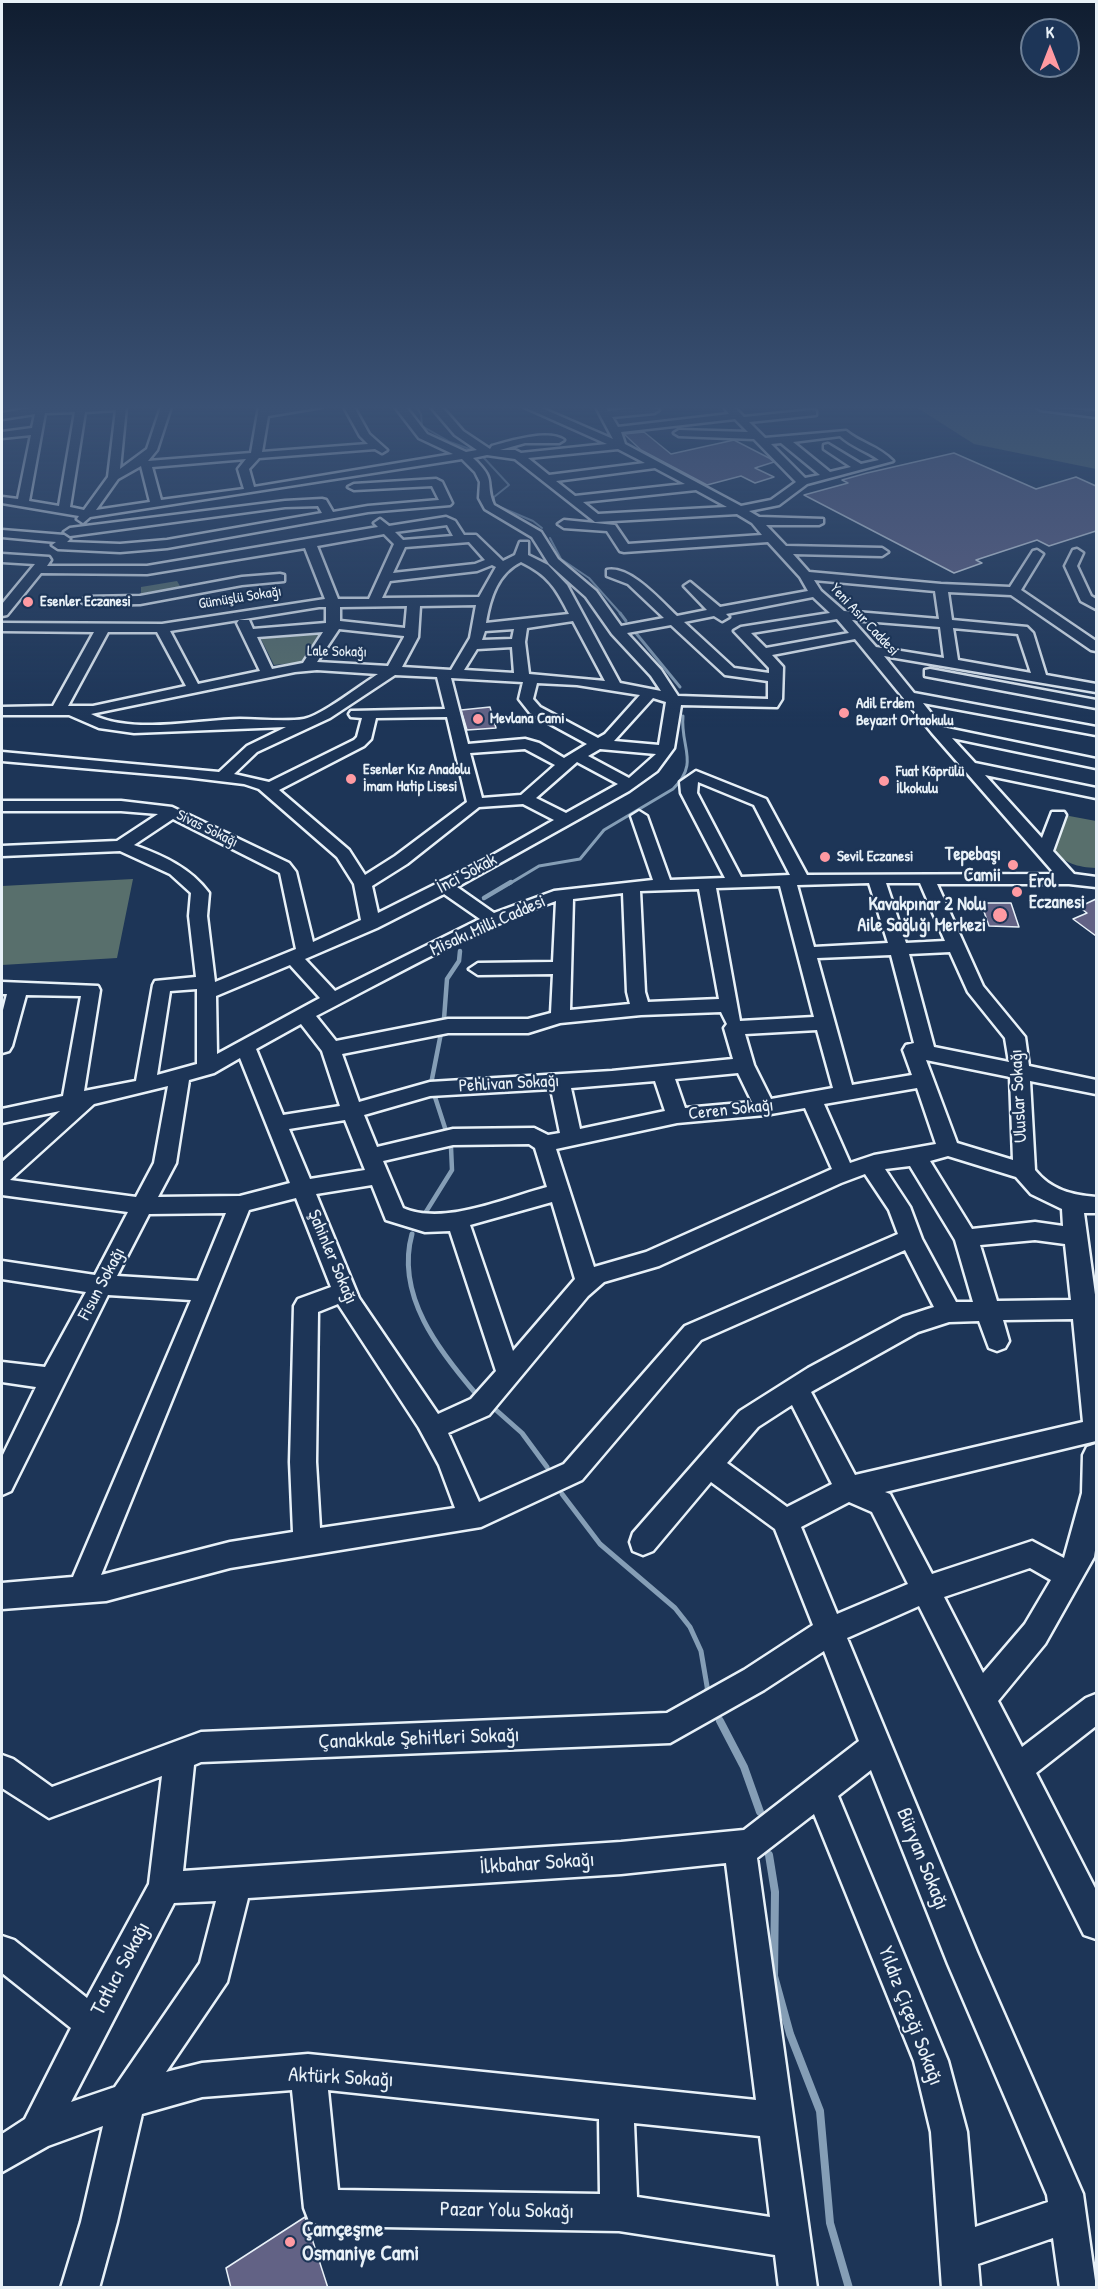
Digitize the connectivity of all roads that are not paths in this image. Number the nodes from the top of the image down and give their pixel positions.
1 (89, 514) edge
2 (223, 514) edge
3 (291, 514) edge
4 (337, 514) edge
5 (372, 514) edge
6 (501, 514) edge
7 (591, 514) edge
8 (699, 514) edge
9 (745, 514) edge
10 (329, 515) joint
11 (294, 520) junction
12 (819, 521) dead end
13 (611, 522) junction
14 (756, 522) junction
15 (564, 524) dead end
16 (257, 526) junction
17 (386, 529) junction
18 (688, 529) dead end
19 (2, 534) edge
20 (460, 538) junction
21 (770, 538) junction
22 (64, 539) junction
23 (524, 542) dead end
24 (696, 543) junction
25 (310, 544) junction
26 (400, 544) junction
27 (781, 550) junction
28 (269, 552) junction
29 (882, 552) dead end
30 (1077, 553) dead end
31 (1037, 554) dead end
32 (521, 557) junction
33 (2, 558) edge
34 (498, 564) junction
35 (40, 565) junction
36 (172, 566) junction
37 (105, 570) junction
38 (612, 573) dead end
39 (805, 575) junction
40 (384, 578) junction
41 (1078, 581) junction
42 (1096, 581) edge
43 (690, 586) dead end
44 (941, 588) junction
45 (1014, 591) junction
46 (190, 592) junction
47 (283, 593) junction
48 (816, 593) junction
49 (591, 594) junction
50 (567, 598) junction
51 (6, 600) edge
52 (414, 601) junction
53 (483, 601) junction
54 (86, 602) junction
55 (374, 602) junction
56 (1091, 602) edge
57 (333, 603) junction
58 (713, 611) junction
59 (2, 612) edge
60 (239, 615) junction
61 (840, 615) junction
62 (576, 617) junction
63 (214, 619) junction
64 (674, 619) junction
65 (943, 621) junction
66 (333, 625) junction
67 (520, 625) junction
68 (2, 627) edge
69 (478, 627) junction
70 (71, 628) junction
71 (103, 628) junction
72 (162, 628) junction
73 (617, 631) junction
74 (741, 631) junction
75 (250, 633) junction
76 (411, 633) junction
77 (857, 635) junction
78 (518, 643) junction
79 (472, 645) junction
80 (1096, 647) edge
81 (872, 650) junction
82 (763, 653) junction
83 (951, 662) junction
84 (885, 665) junction
85 (306, 667) junction
86 (393, 670) junction
87 (268, 674) junction
88 (449, 674) junction
89 (526, 678) junction
90 (774, 678) junction
91 (1040, 678) junction
92 (615, 687) junction
93 (1094, 688) edge
94 (195, 689) junction
95 (650, 692) junction
96 (909, 696) junction
97 (674, 700) junction
98 (1092, 704) edge
99 (2, 711) edge
100 (58, 711) junction
101 (73, 711) junction
102 (453, 713) junction
103 (370, 714) junction
104 (325, 715) junction
105 (305, 723) junction
106 (938, 730) junction
107 (1089, 730) edge
108 (598, 744) junction
109 (462, 749) junction
110 (665, 750) junction
111 (2, 757) edge
112 (1072, 758) junction
113 (571, 760) junction
114 (1096, 763) edge
115 (971, 767) junction
116 (223, 776) junction
117 (627, 783) junction
118 (1065, 787) junction
119 (270, 788) junction
120 (1096, 793) edge
121 (525, 799) junction
122 (475, 803) junction
123 (2, 806) edge
124 (172, 812) junction
125 (1058, 815) dead end
126 (639, 816) dead end
127 (567, 820) junction
128 (121, 846) junction
129 (2, 851) edge
130 (1046, 851) junction
131 (1096, 875) edge
132 (876, 878) junction
133 (926, 878) junction
134 (1069, 879) junction
135 (794, 880) junction
136 (1096, 882) edge
137 (363, 884) junction
138 (736, 884) junction
139 (663, 885) junction
140 (707, 885) junction
141 (444, 887) junction
142 (631, 887) junction
143 (565, 894) junction
144 (493, 920) junction
145 (371, 924) junction
146 (956, 946) junction
147 (899, 950) junction
148 (805, 953) junction
149 (300, 955) junction
150 (562, 968) junction
151 (478, 969) dead end
152 (206, 987) junction
153 (10, 988) edge
154 (333, 1000) junction
155 (729, 1005) junction
156 (641, 1008) junction
157 (304, 1014) junction
158 (560, 1017) junction
159 (826, 1023) junction
160 (734, 1028) junction
161 (2, 1046) edge
162 (246, 1048) junction
163 (331, 1049) junction
164 (920, 1051) junction
165 (744, 1065) junction
166 (207, 1068) junction
167 (663, 1073) junction
168 (1020, 1073) junction
169 (180, 1077) junction
170 (924, 1080) junction
171 (559, 1081) junction
172 (145, 1086) junction
173 (1096, 1087) edge
174 (844, 1093) junction
175 (811, 1099) junction
176 (79, 1101) junction
177 (765, 1108) junction
178 (352, 1111) junction
179 (2, 1116) edge
180 (677, 1116) junction
181 (277, 1124) junction
182 (572, 1138) junction
183 (544, 1144) junction
184 (948, 1148) junction
185 (916, 1156) junction
186 (870, 1164) junction
187 (376, 1166) junction
188 (1024, 1171) junction
189 (844, 1173) junction
190 (2, 1174) edge
191 (2, 1187) edge
192 (304, 1188) junction
193 (559, 1192) junction
194 (240, 1204) junction
195 (1072, 1204) junction
196 (1096, 1205) edge
197 (143, 1206) junction
198 (457, 1220) junction
199 (1074, 1236) junction
200 (966, 1238) junction
201 (910, 1240) junction
202 (2, 1270) edge
203 (588, 1282) junction
204 (101, 1285) junction
205 (206, 1291) junction
206 (345, 1292) junction
207 (988, 1311) junction
208 (949, 1312) junction
209 (1089, 1312) edge
210 (997, 1341) dead end
211 (2, 1372) edge
212 (509, 1374) junction
213 (52, 1379) junction
214 (796, 1388) junction
215 (1096, 1423) edge
216 (433, 1428) junction
217 (1096, 1430) edge
218 (1096, 1455) edge
219 (709, 1465) junction
220 (2, 1483) edge
221 (848, 1489) junction
222 (472, 1518) junction
223 (785, 1521) junction
224 (307, 1542) junction
225 (643, 1542) dead end
226 (1069, 1576) junction
227 (81, 1590) junction
228 (925, 1590) junction
229 (2, 1596) edge
230 (829, 1631) junction
231 (981, 1700) junction
232 (1096, 1708) edge
233 (876, 1747) junction
234 (180, 1755) junction
235 (1017, 1769) junction
236 (2, 1770) edge
237 (820, 1790) junction
238 (740, 1846) junction
239 (236, 1883) junction
240 (165, 1888) junction
241 (1096, 1923) edge
242 (2, 1952) edge
243 (92, 2023) junction
244 (308, 2071) junction
245 (127, 2100) junction
246 (616, 2104) junction
247 (775, 2120) junction
248 (38, 2133) junction
249 (2, 2154) edge
250 (619, 2213) junction
251 (1068, 2214) junction
252 (792, 2239) junction
253 (960, 2270) edge
254 (80, 2288) edge
255 (798, 2288) edge
256 (1079, 2288) edge

1 - 22 street
2 - 22 street
3 - 11 street
4 - 10 street
5 - 17 street
6 - 49 street
7 - 13 street
8 - 13 street
9 - 14 street, Yeni Asır Caddesi
10 - 11 street
11 - 16 street
12 - 14 street
13 - 15 street
13 - 24 street
14 - 21 street, Yeni Asır Caddesi
16 - 22 street
16 - 28 street
17 - 20 street
17 - 25 street
17 - 26 street
18 - 24 street
19 - 22 street
20 - 26 street
20 - 34 street
21 - 24 street
21 - 27 street, Yeni Asır Caddesi
22 - 35 street
23 - 32 street
25 - 28 street
25 - 57 street
26 - 40 street
27 - 29 street
27 - 39 street, Yeni Asır Caddesi
28 - 36 street
28 - 47 street
30 - 41 street
31 - 45 street
32 - 34 street
32 - 50 street
33 - 35 street
34 - 40 street
34 - 53 street
35 - 37 street
35 - 51 street
36 - 37 street
36 - 46 street
37 - 54 street
38 - 64 street
39 - 44 street
39 - 48 street, Yeni Asır Caddesi
40 - 55 street
41 - 42 street
41 - 56 street
43 - 58 street
44 - 45 street
44 - 65 street
45 - 80 street
46 - 47 street
46 - 54 street
46 - 63 street
47 - 57 street, Gümüşlü Sokağı
47 - 60 street, Gümüşlü Sokağı
48 - 58 street
48 - 61 street, Yeni Asır Caddesi
49 - 50 street
49 - 73 street
50 - 62 street
51 - 59 street
52 - 53 street, Gümüşlü Sokağı
52 - 55 street, Gümüşlü Sokağı
52 - 76 street
53 - 69 street
54 - 70 street
55 - 57 street, Gümüşlü Sokağı
57 - 66 street
58 - 64 street
58 - 74 street
60 - 63 street, Gümüşlü Sokağı
60 - 75 street
61 - 65 street
61 - 74 street
61 - 77 street, Yeni Asır Caddesi
62 - 67 street
62 - 92 street
63 - 72 street, Gümüşlü Sokağı
64 - 73 street
64 - 90 street
65 - 83 street
65 - 91 street
66 - 75 street
66 - 76 street
66 - 85 street
67 - 69 street
67 - 78 street
68 - 70 street, Gümüşlü Sokağı
69 - 79 street
70 - 71 street, Gümüşlü Sokağı
71 - 72 street, Gümüşlü Sokağı
71 - 100 street
72 - 94 street
73 - 97 street
74 - 82 street
75 - 87 street
76 - 86 street
77 - 81 street, Yeni Asır Caddesi
77 - 82 street
78 - 79 street
78 - 89 street
79 - 88 street
81 - 83 street
81 - 84 street, Yeni Asır Caddesi
82 - 90 street
83 - 91 street
84 - 96 street, Yeni Asır Caddesi
84 - 98 street
85 - 86 street, Lale Sokağı
85 - 87 street, Lale Sokağı
86 - 88 street, Lale Sokağı
86 - 104 street
87 - 94 street, Lale Sokağı
88 - 89 street, Lale Sokağı
88 - 102 street
89 - 92 street, Lale Sokağı
89 - 108 street
90 - 97 street, Lale Sokağı
91 - 93 street
92 - 95 street, Lale Sokağı
93 - 98 street
94 - 101 street, Lale Sokağı
95 - 97 street, Lale Sokağı
95 - 108 street
96 - 106 street, Yeni Asır Caddesi
96 - 107 street
97 - 110 street
98 - 107 street
99 - 100 street, Lale Sokağı
100 - 101 street, Lale Sokağı
101 - 105 street
102 - 103 street
102 - 109 street
103 - 104 street
103 - 119 street
104 - 105 street
105 - 116 street
106 - 112 street
106 - 115 street, Yeni Asır Caddesi
107 - 112 street
108 - 110 street
108 - 113 street
109 - 113 street
109 - 122 street
110 - 117 street, İnci Sokak
111 - 116 street
112 - 114 street
112 - 118 street
113 - 117 street
113 - 121 street
115 - 118 street
115 - 130 street, Yeni Asır Caddesi
116 - 119 street
117 - 127 street, İnci Sokak
118 - 120 street
119 - 137 street
121 - 122 street
121 - 127 street
122 - 137 street
123 - 124 street, Sivas Sokağı
124 - 128 street
124 - 149 street, Sivas Sokağı
125 - 130 street
126 - 139 street
127 - 141 street, İnci Sokak
128 - 129 street
128 - 152 street
130 - 134 street, Yeni Asır Caddesi
131 - 134 street, Misakı Milli Caddesi
132 - 133 street, Misakı Milli Caddesi
132 - 135 street, Misakı Milli Caddesi
132 - 147 street
133 - 134 street, Misakı Milli Caddesi
133 - 146 street, Uluslar Sokağı
134 - 136 street, Misakı Milli Caddesi
135 - 138 street, Misakı Milli Caddesi
135 - 138 street
135 - 148 street
137 - 145 street
138 - 140 street, Misakı Milli Caddesi
139 - 140 street, Misakı Milli Caddesi
139 - 142 street, Misakı Milli Caddesi
140 - 155 street
141 - 144 street
141 - 145 street, İnci Sokak
142 - 143 street, Misakı Milli Caddesi
142 - 156 street
143 - 144 street, Misakı Milli Caddesi
143 - 150 street
144 - 154 street, Misakı Milli Caddesi
145 - 149 street, İnci Sokak
146 - 147 street
146 - 168 street, Uluslar Sokağı
147 - 148 street
147 - 164 street
148 - 159 street
149 - 152 street, İnci Sokak
149 - 154 street
150 - 151 street
150 - 158 street
152 - 166 street
152 - 172 street, İnci Sokak
153 - 161 street
153 - 176 street
154 - 157 street, Misakı Milli Caddesi
155 - 156 street
155 - 160 street
156 - 158 street
157 - 162 street, Misakı Milli Caddesi
157 - 163 street
158 - 163 street
159 - 160 street
159 - 174 street
160 - 165 street
162 - 166 street, Misakı Milli Caddesi
162 - 181 street, Şahinler Sokağı
163 - 178 street
164 - 168 street
164 - 170 street
165 - 167 street, Pehlivan Sokağı
165 - 177 street
166 - 169 street, Misakı Milli Caddesi
167 - 171 street, Pehlivan Sokağı
167 - 180 street
168 - 173 street
168 - 188 street, Uluslar Sokağı
169 - 172 street, Misakı Milli Caddesi
169 - 197 street, Fisun Sokağı
170 - 174 street, Ceren Sokağı
170 - 184 street
171 - 178 street, Pehlivan Sokağı
171 - 182 street
172 - 176 street, Misakı Milli Caddesi
174 - 175 street, Ceren Sokağı
175 - 177 street, Ceren Sokağı
175 - 189 street
176 - 179 street
176 - 190 street, Misakı Milli Caddesi
177 - 180 street, Ceren Sokağı
178 - 181 street, Pehlivan Sokağı
178 - 187 street
180 - 182 street, Ceren Sokağı
181 - 192 street, Şahinler Sokağı
182 - 183 street, Ceren Sokağı
183 - 187 street
183 - 193 street
184 - 185 street
184 - 188 street
185 - 186 street
185 - 200 street
186 - 189 street
186 - 201 street
187 - 192 street
187 - 198 street
188 - 195 street
189 - 203 street
191 - 197 street
192 - 194 street
192 - 206 street, Şahinler Sokağı
193 - 198 street
193 - 203 street
194 - 197 street
194 - 205 street
195 - 196 street
195 - 199 street
197 - 204 street, Fisun Sokağı
198 - 212 street
199 - 200 street
199 - 209 street
200 - 207 street
201 - 208 street
201 - 222 street
202 - 204 street
203 - 212 street
204 - 205 street
204 - 213 street, Fisun Sokağı
205 - 227 street
206 - 216 street, Şahinler Sokağı
206 - 224 street
207 - 208 street
207 - 209 street
207 - 210 street
208 - 214 street
209 - 215 street
211 - 213 street
212 - 216 street
213 - 220 street, Fisun Sokağı
214 - 219 street
214 - 221 street
216 - 222 street, Şahinler Sokağı
217 - 221 street
218 - 226 street
219 - 223 street
219 - 225 street
221 - 223 street
221 - 228 street
222 - 224 street
223 - 230 street, Büryan Sokağı
224 - 227 street
226 - 228 street, Çanakkale Şehitleri Sokağı
226 - 231 street
227 - 229 street
228 - 230 street, Çanakkale Şehitleri Sokağı
228 - 231 street
230 - 233 street, Büryan Sokağı
230 - 234 street, Çanakkale Şehitleri Sokağı
231 - 235 street
232 - 235 street
233 - 237 street, İlkbahar Sokağı
233 - 251 street, Büryan Sokağı
234 - 236 street, Çanakkale Şehitleri Sokağı
234 - 240 street, Tatlıcı Sokağı
235 - 241 street
237 - 238 street, İlkbahar Sokağı
237 - 253 street, Yıldız Çiçeği Sokağı
238 - 239 street, İlkbahar Sokağı
238 - 247 street
239 - 240 street, İlkbahar Sokağı
239 - 245 street
240 - 243 street, Tatlıcı Sokağı
242 - 243 street
243 - 248 street, Tatlıcı Sokağı
244 - 245 street, Aktürk Sokağı
244 - 246 street, Aktürk Sokağı
244 - 250 street, Pazar Yolu Sokağı
245 - 248 street, Aktürk Sokağı
245 - 254 street
246 - 247 street, Aktürk Sokağı
246 - 250 street
247 - 252 street
248 - 249 street
250 - 252 street, Pazar Yolu Sokağı
251 - 253 street, Yıldız Çiçeği Sokağı
251 - 256 street, Büryan Sokağı
252 - 255 street

